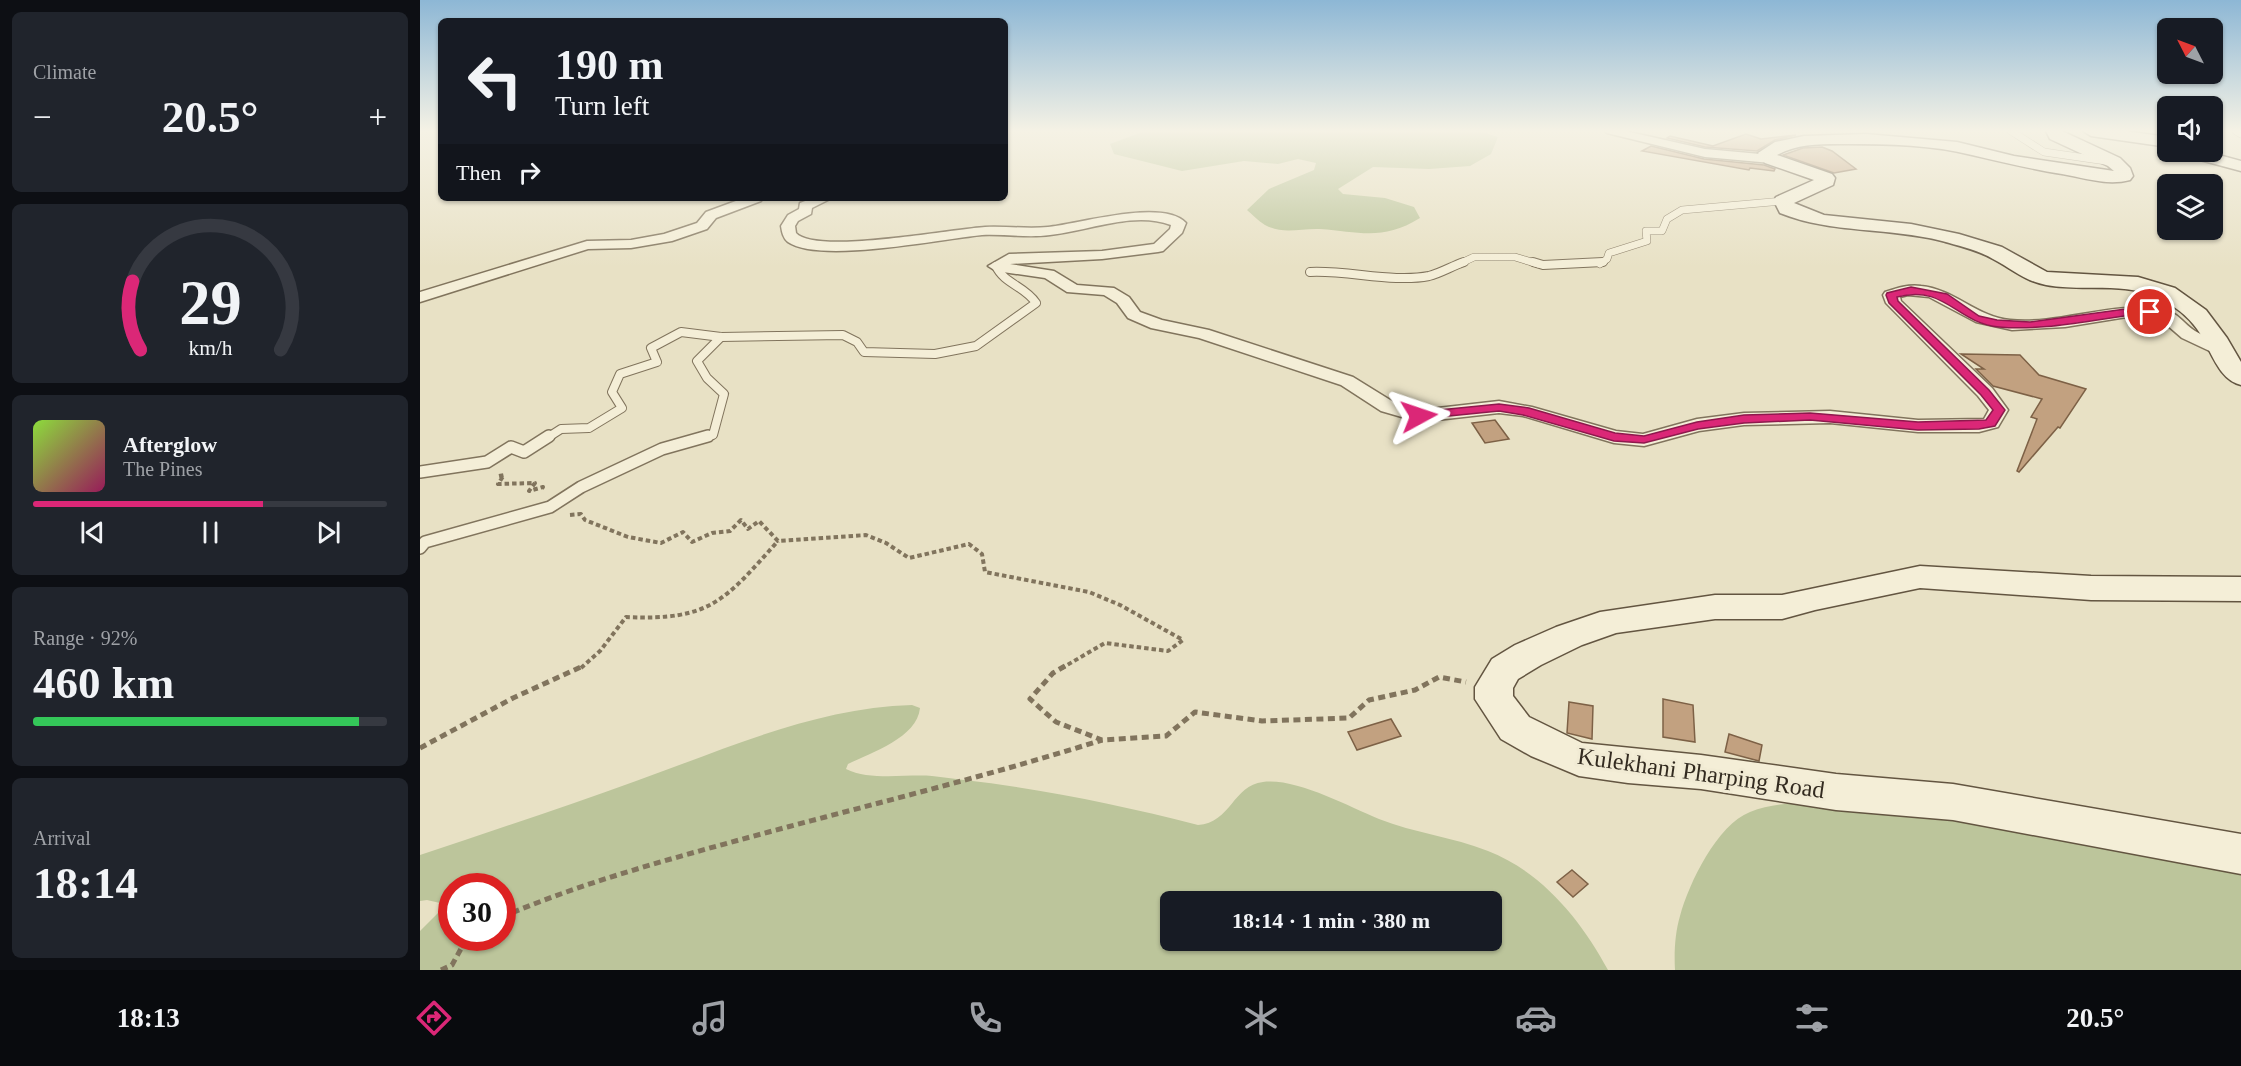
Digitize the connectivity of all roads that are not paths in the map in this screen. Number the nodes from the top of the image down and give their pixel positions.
1 (1821, 176) edge
2 (748, 201) edge
3 (818, 201) edge
4 (1784, 201) junction
5 (996, 266) junction
6 (1310, 272) dead end
7 (420, 297) edge
8 (721, 337) junction
9 (2222, 350) junction
10 (2241, 377) edge
11 (420, 472) edge
12 (420, 548) edge
13 (2241, 589) edge
14 (2241, 854) edge

1 - 4 main road
2 - 7 street
3 - 5 street
4 - 6 lane
4 - 9 main road
5 - 8 lane
5 - 9 street
8 - 11 lane
8 - 12 lane
9 - 10 main road
13 - 14 main road, Kulekhani Pharping Road

